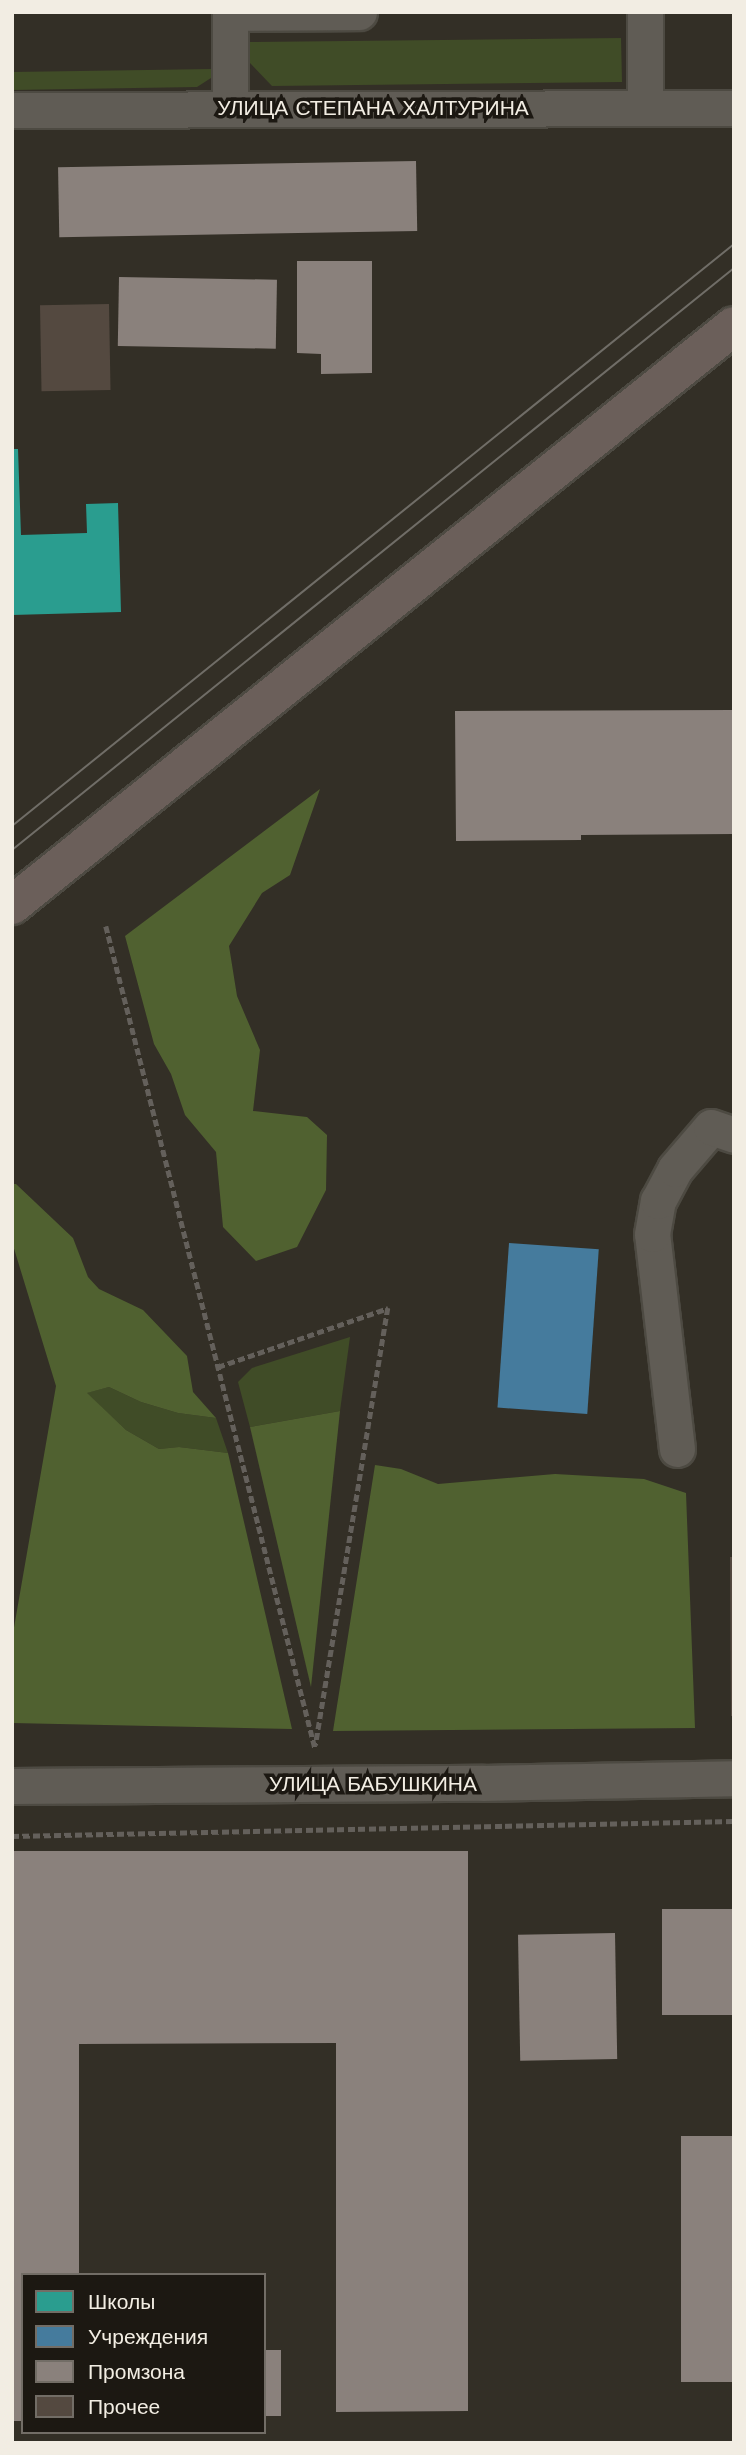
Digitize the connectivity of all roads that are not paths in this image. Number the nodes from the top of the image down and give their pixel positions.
1 (359, 12) edge
2 (645, 12) edge
3 (230, 13) edge
4 (645, 107) junction
5 (734, 108) edge
6 (230, 109) junction
7 (12, 110) edge
8 (734, 326) edge
9 (12, 905) edge
10 (734, 1135) edge
11 (677, 1449) dead end
12 (734, 1778) edge
13 (12, 1786) edge

1 - 3 street
2 - 4 street
3 - 6 street
4 - 5 street, УЛИЦА СТЕПАНА ХАЛТУРИНА
4 - 6 street, УЛИЦА СТЕПАНА ХАЛТУРИНА
6 - 7 street, УЛИЦА СТЕПАНА ХАЛТУРИНА
8 - 9 main road
10 - 11 street
12 - 13 street, УЛИЦА БАБУШКИНА

